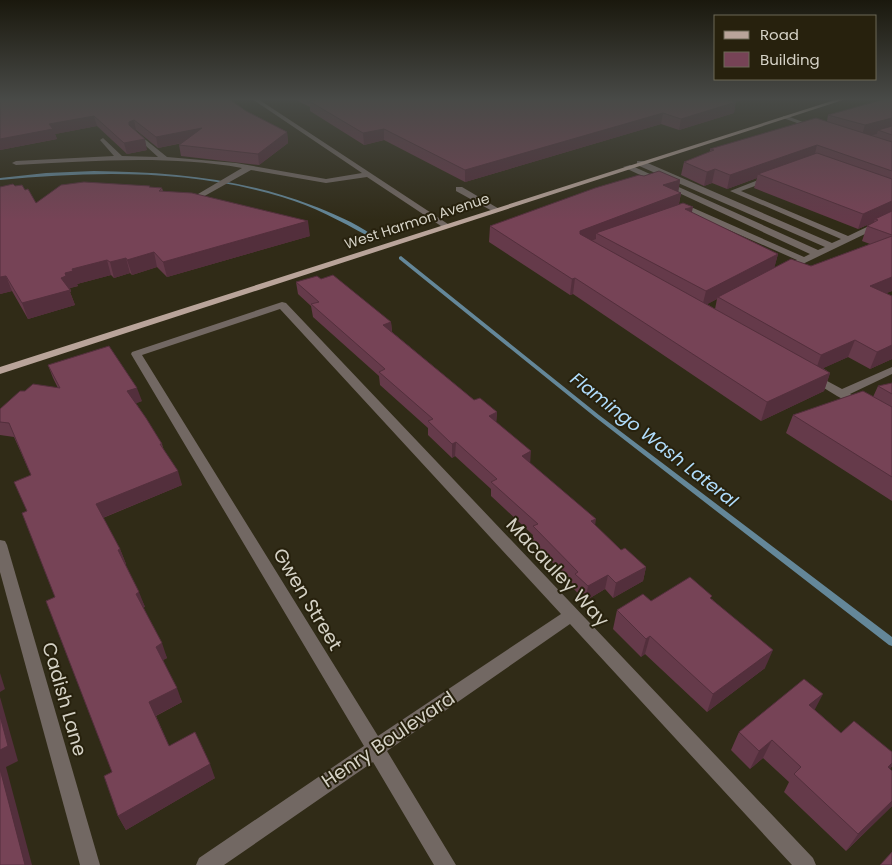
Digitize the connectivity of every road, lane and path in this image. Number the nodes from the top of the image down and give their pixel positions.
1 (142, 139) edge
2 (317, 139) edge
3 (716, 139) edge
4 (103, 140) dead end
5 (120, 158) junction
6 (165, 159) junction
7 (16, 163) dead end
8 (640, 163) junction
9 (250, 167) junction
10 (627, 167) junction
11 (370, 174) junction
12 (778, 175) edge
13 (459, 188) dead end
14 (707, 192) junction
15 (201, 196) edge
16 (693, 197) junction
17 (497, 210) junction
18 (670, 216) edge
19 (892, 218) edge
20 (447, 226) junction
21 (847, 239) junction
22 (831, 246) junction
23 (816, 253) junction
24 (804, 260) junction
25 (778, 273) edge
26 (282, 305) joint
27 (800, 370) edge
28 (892, 370) edge
29 (0, 371) edge
30 (841, 394) junction
31 (869, 410) edge
32 (0, 545) edge
33 (571, 615) junction
34 (375, 748) junction
35 (90, 865) edge
36 (206, 865) edge
37 (446, 865) edge
38 (806, 865) edge

1 - 6 street
2 - 11 street
3 - 8 main road, West Harmon Avenue
4 - 5 street
5 - 6 street
5 - 7 street
6 - 9 street
8 - 10 main road, West Harmon Avenue
8 - 14 street
9 - 11 street
9 - 15 street
10 - 16 street
10 - 17 main road, West Harmon Avenue
11 - 20 street
12 - 21 street
13 - 17 street
14 - 16 street
14 - 22 street
16 - 23 street
17 - 20 main road, West Harmon Avenue
18 - 24 street
19 - 21 street
20 - 29 main road, West Harmon Avenue
21 - 22 street
22 - 23 street
23 - 24 street
24 - 25 street
26 - 33 street, Macauley Way
26 - 34 street, Gwen Street
27 - 30 street
28 - 30 street
30 - 31 street
32 - 35 street, Cadish Lane
33 - 34 street, Henry Boulevard
33 - 38 street, Macauley Way
34 - 36 street, Henry Boulevard
34 - 37 street, Gwen Street

